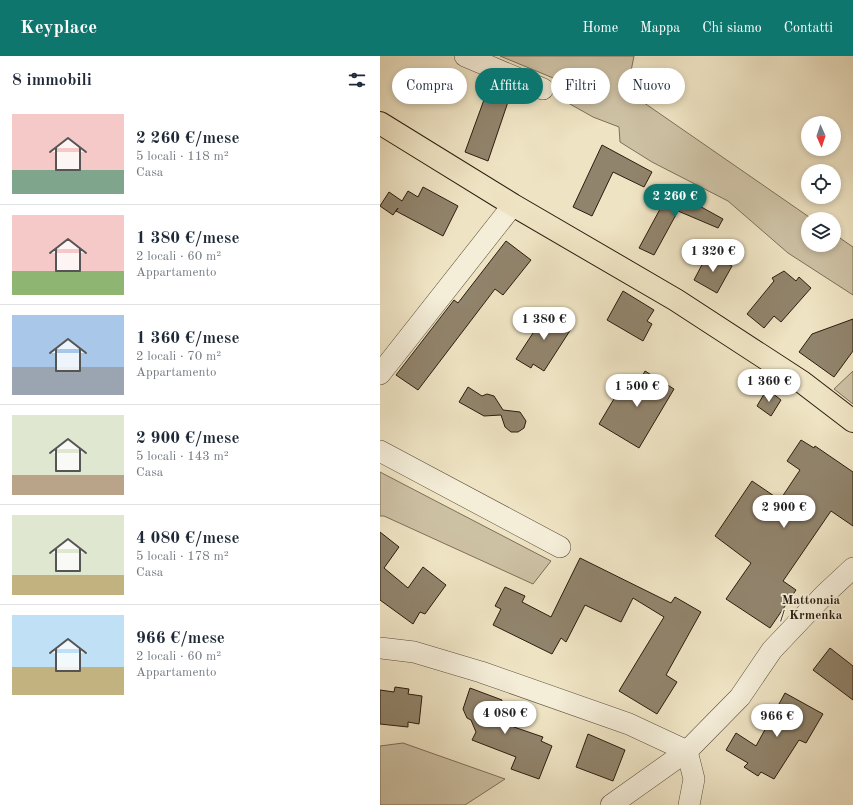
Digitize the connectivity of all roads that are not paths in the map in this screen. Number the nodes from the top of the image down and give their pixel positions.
1 (464, 56) edge
2 (492, 68) edge
3 (380, 123) edge
4 (513, 205) junction
5 (380, 374) edge
6 (853, 422) edge
7 (380, 451) edge
8 (560, 547) dead end
9 (853, 568) edge
10 (380, 648) edge
11 (687, 751) junction
12 (611, 805) edge
13 (689, 805) edge

1 - 2 street
3 - 4 main road
4 - 5 street
4 - 6 main road
7 - 8 street
9 - 11 street
10 - 11 street
11 - 12 street
11 - 13 street

